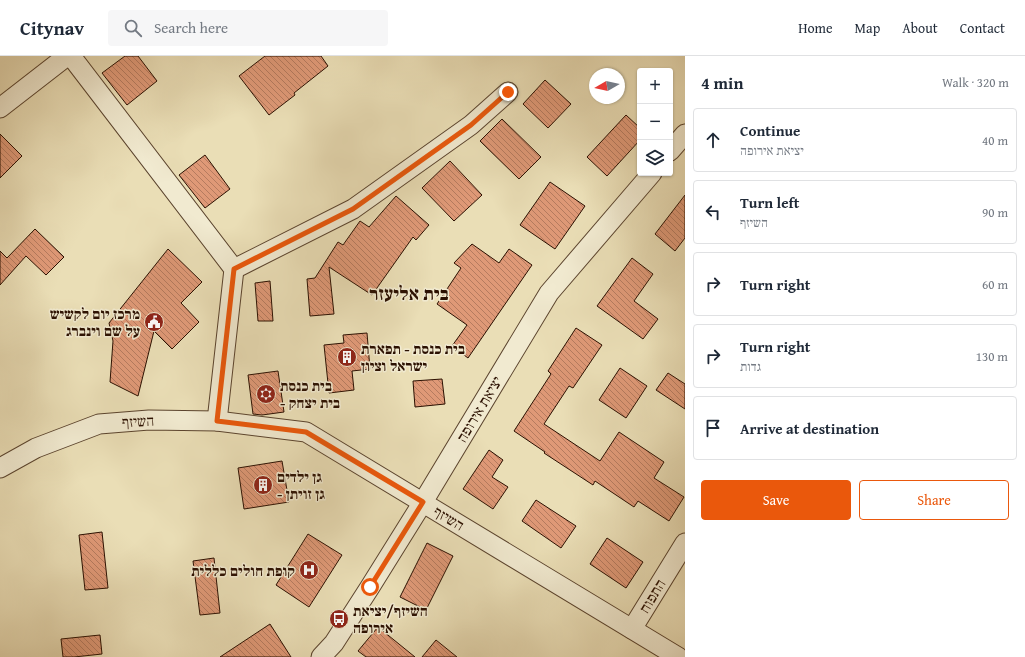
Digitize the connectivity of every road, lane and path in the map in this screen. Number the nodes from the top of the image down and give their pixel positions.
1 (67, 56) edge
2 (71, 56) edge
3 (508, 92) dead end
4 (0, 108) edge
5 (685, 134) edge
6 (673, 148) edge
7 (649, 176) edge
8 (234, 269) junction
9 (217, 421) junction
10 (0, 468) edge
11 (423, 502) junction
12 (685, 543) edge
13 (632, 629) junction
14 (322, 657) edge
15 (678, 657) edge

1 - 4 street
2 - 8 street
3 - 8 street
5 - 6 street
7 - 11 street, יציאת אירופה
8 - 9 street
9 - 10 street, השיזף
9 - 11 street, השיזף
11 - 13 street, השיזף
11 - 14 street, יציאת אירופה
12 - 13 street, התפוח
13 - 15 street, השיזף

